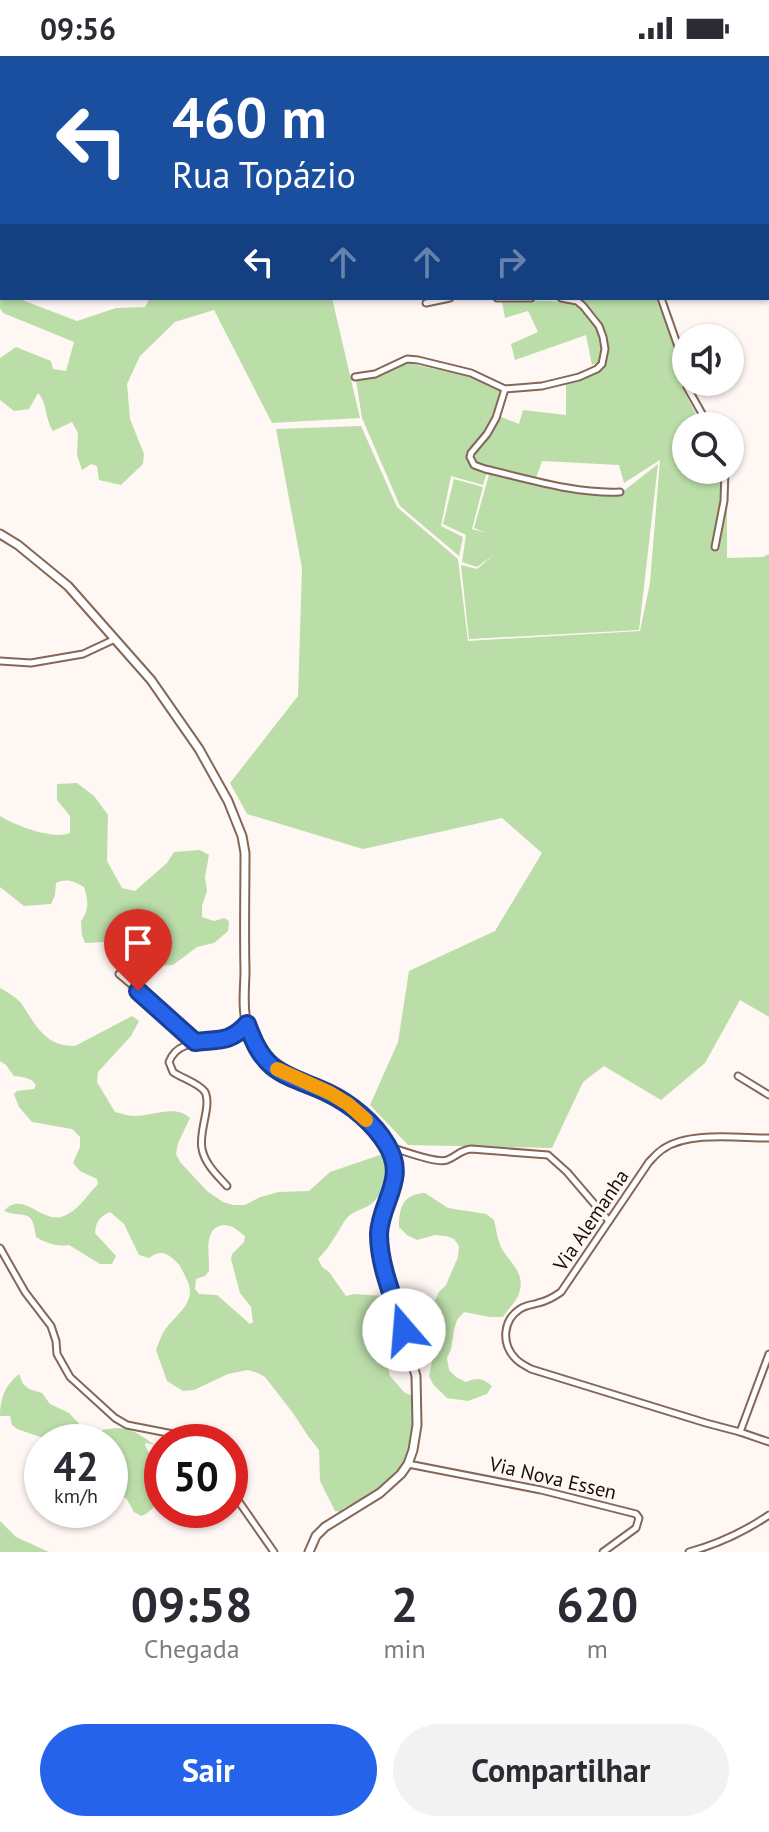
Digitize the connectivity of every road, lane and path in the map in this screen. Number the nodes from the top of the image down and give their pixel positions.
1 (440, 300) edge
2 (572, 300) edge
3 (662, 300) edge
4 (426, 303) dead end
5 (355, 377) dead end
6 (505, 389) junction
7 (701, 412) edge
8 (725, 484) edge
9 (620, 492) dead end
10 (0, 534) edge
11 (715, 547) dead end
12 (115, 639) junction
13 (0, 661) edge
14 (119, 974) dead end
15 (247, 1024) junction
16 (195, 1042) junction
17 (738, 1076) dead end
18 (769, 1095) edge
19 (769, 1138) edge
20 (388, 1146) junction
21 (227, 1186) dead end
22 (609, 1221) junction
23 (0, 1248) edge
24 (769, 1354) edge
25 (144, 1428) edge
26 (740, 1432) junction
27 (769, 1442) edge
28 (408, 1464) junction
29 (248, 1515) edge
30 (769, 1515) edge
31 (274, 1552) edge
32 (309, 1552) edge
33 (603, 1552) edge
34 (689, 1552) edge

1 - 4 street
2 - 6 street
3 - 7 street
5 - 6 street
6 - 9 street
8 - 11 street
10 - 12 main road
12 - 13 street
12 - 15 main road
14 - 16 street
15 - 16 street
15 - 20 main road
16 - 21 street
17 - 18 street
19 - 22 street, Via Alemanha
20 - 22 street
20 - 28 main road
22 - 26 street, Via Alemanha
23 - 25 street
24 - 26 street
26 - 27 street, Via Alemanha
28 - 32 main road
28 - 33 street, Via Nova Essen
29 - 31 street
30 - 34 street

